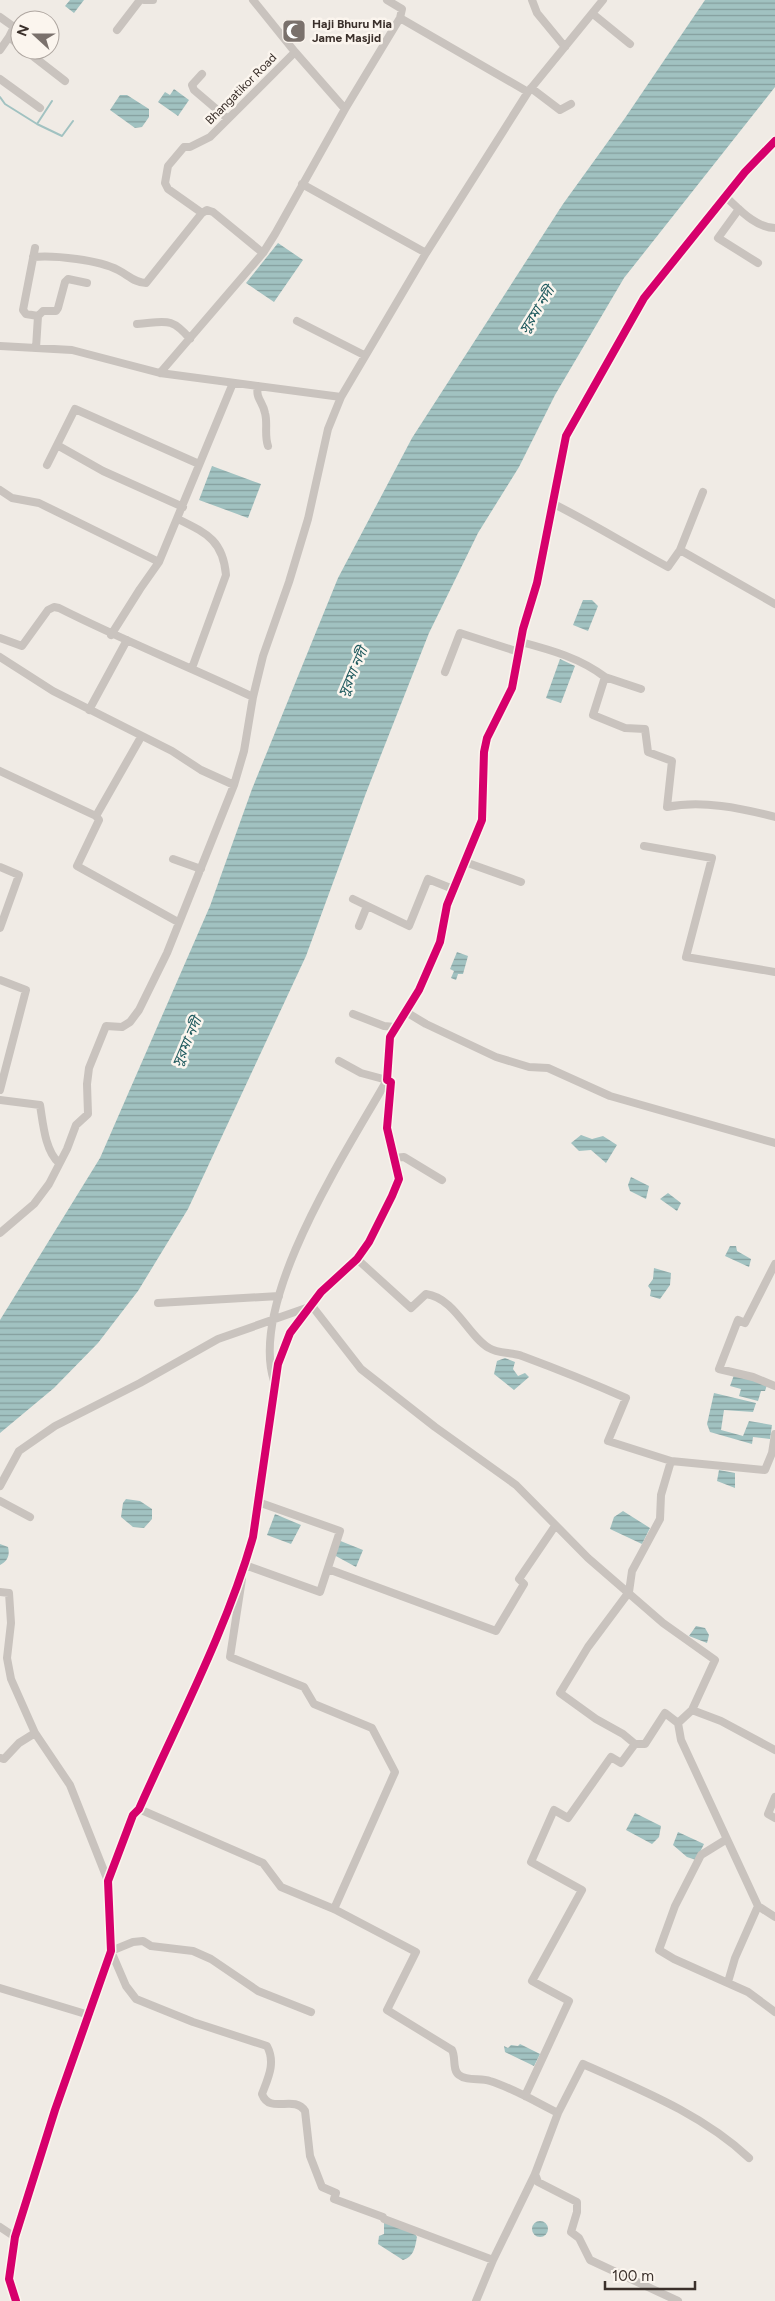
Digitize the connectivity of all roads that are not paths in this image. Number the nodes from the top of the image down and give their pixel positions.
1 (140, 0) edge
2 (144, 0) edge
3 (153, 0) edge
4 (253, 0) edge
5 (387, 0) edge
6 (532, 0) edge
7 (603, 0) edge
8 (592, 14) junction
9 (0, 17) edge
10 (400, 18) junction
11 (117, 30) dead end
12 (8, 37) joint
13 (630, 44) dead end
14 (565, 47) junction
15 (0, 50) edge
16 (295, 52) junction
17 (38, 60) edge
18 (202, 74) dead end
19 (0, 79) edge
20 (65, 81) dead end
21 (529, 90) junction
22 (572, 104) dead end
23 (40, 108) dead end
24 (345, 109) junction
25 (228, 119) junction
26 (775, 141) edge
27 (302, 184) junction
28 (726, 197) junction
29 (739, 209) junction
30 (202, 214) junction
31 (775, 228) edge
32 (426, 253) junction
33 (263, 254) junction
34 (758, 263) dead end
35 (87, 284) dead end
36 (38, 316) junction
37 (297, 321) dead end
38 (137, 324) dead end
39 (190, 338) junction
40 (0, 346) edge
41 (36, 348) junction
42 (364, 355) junction
43 (160, 374) junction
44 (233, 383) junction
45 (258, 386) junction
46 (341, 398) junction
47 (57, 444) junction
48 (268, 446) dead end
49 (199, 464) junction
50 (47, 465) dead end
51 (0, 490) edge
52 (703, 492) dead end
53 (554, 504) junction
54 (183, 507) junction
55 (178, 519) junction
56 (680, 550) junction
57 (159, 562) junction
58 (775, 604) edge
59 (111, 635) junction
60 (0, 638) edge
61 (127, 640) junction
62 (521, 642) junction
63 (519, 652) junction
64 (0, 657) edge
65 (192, 668) junction
66 (445, 672) dead end
67 (605, 677) junction
68 (641, 689) dead end
69 (253, 697) junction
70 (88, 710) junction
71 (141, 736) junction
72 (0, 771) edge
73 (234, 785) junction
74 (96, 816) junction
75 (775, 817) edge
76 (644, 846) dead end
77 (173, 859) dead end
78 (465, 862) junction
79 (0, 867) edge
80 (201, 869) junction
81 (521, 882) dead end
82 (453, 889) junction
83 (353, 899) dead end
84 (367, 906) junction
85 (178, 922) junction
86 (359, 926) dead end
87 (0, 928) edge
88 (775, 972) edge
89 (0, 980) edge
90 (406, 1012) junction
91 (353, 1014) dead end
92 (395, 1027) junction
93 (340, 1061) dead end
94 (387, 1080) junction
95 (0, 1090) edge
96 (0, 1100) edge
97 (774, 1140) edge
98 (394, 1158) junction
99 (59, 1163) junction
100 (442, 1180) dead end
101 (0, 1233) edge
102 (357, 1259) junction
103 (775, 1264) edge
104 (279, 1296) junction
105 (158, 1303) dead end
106 (312, 1306) junction
107 (274, 1318) junction
108 (275, 1382) junction
109 (775, 1386) edge
110 (775, 1434) edge
111 (671, 1461) junction
112 (0, 1486) edge
113 (0, 1501) edge
114 (258, 1502) junction
115 (30, 1517) dead end
116 (555, 1526) junction
117 (245, 1565) junction
118 (328, 1569) junction
119 (0, 1592) edge
120 (629, 1592) junction
121 (692, 1710) junction
122 (678, 1723) junction
123 (35, 1733) junction
124 (635, 1744) junction
125 (775, 1750) edge
126 (0, 1758) edge
127 (775, 1797) edge
128 (139, 1808) junction
129 (775, 1818) edge
130 (728, 1838) junction
131 (108, 1881) junction
132 (758, 1906) junction
133 (334, 1909) junction
134 (775, 1918) edge
135 (111, 1951) junction
136 (728, 1982) junction
137 (0, 1988) edge
138 (311, 2012) dead end
139 (775, 2012) edge
140 (89, 2015) junction
141 (525, 2096) junction
142 (558, 2113) junction
143 (749, 2158) dead end
144 (534, 2174) junction
145 (0, 2227) edge
146 (15, 2237) junction
147 (493, 2260) junction
148 (16, 2301) edge
149 (476, 2301) edge
150 (678, 2301) edge

1 - 11 street
2 - 3 street
4 - 16 street
5 - 10 street
6 - 14 street
7 - 8 street
8 - 13 street
8 - 14 street
9 - 12 street
10 - 21 street
10 - 24 street
12 - 15 street
14 - 21 street
16 - 24 street
16 - 25 street, Bhangatikor Road
17 - 20 street
18 - 25 street
19 - 23 street
21 - 22 street
21 - 32 street
24 - 27 street
25 - 30 street, Bhangatikor Road
26 - 28 street
27 - 32 street
27 - 33 street
28 - 29 street
28 - 53 street
29 - 31 street
29 - 34 street
30 - 33 street
30 - 36 street
32 - 42 street
33 - 39 street
35 - 36 street
36 - 41 street
37 - 42 street
38 - 39 street
39 - 43 street
40 - 41 street
41 - 43 street
42 - 46 street
43 - 44 street
44 - 45 street
44 - 49 street
45 - 46 street
45 - 48 street
46 - 69 street
47 - 49 street
47 - 50 street
47 - 54 street
49 - 54 street
51 - 57 street
52 - 56 street
53 - 56 street
53 - 62 street
54 - 55 street
55 - 57 street
55 - 65 street
56 - 58 street
57 - 59 street
59 - 60 street
59 - 61 street
61 - 65 street
61 - 70 street
62 - 63 street
62 - 67 street
63 - 66 street
63 - 78 street
64 - 70 street
65 - 69 street
67 - 68 street
67 - 75 street
69 - 73 street
70 - 71 street
71 - 73 street
71 - 74 street
72 - 74 street
73 - 80 street
74 - 85 street
76 - 88 street
77 - 80 street
78 - 81 street
78 - 82 street
79 - 87 street
80 - 85 street
82 - 84 street
82 - 90 street
83 - 84 street
84 - 86 street
85 - 99 street
89 - 95 street
90 - 92 street
90 - 97 street
91 - 92 street
92 - 94 street
93 - 94 street
94 - 98 street
94 - 104 street
96 - 99 street
98 - 100 street
98 - 102 street
99 - 101 street
102 - 106 street
102 - 111 street
103 - 109 street
104 - 105 street
104 - 107 street
106 - 107 street
106 - 108 street
106 - 116 street
107 - 108 street
107 - 112 street
108 - 114 street
110 - 111 street
111 - 120 street
113 - 115 street
114 - 117 street
114 - 118 street
116 - 118 street
116 - 120 street
117 - 118 street
117 - 128 street
117 - 133 street
119 - 123 street
120 - 121 street
120 - 124 street
121 - 122 street
121 - 125 street
122 - 124 street
122 - 130 street
123 - 126 street
123 - 131 street
124 - 141 street
127 - 129 street
128 - 131 street
128 - 133 street
130 - 132 street
130 - 136 street
131 - 135 street
132 - 134 street
132 - 136 street
133 - 141 street
135 - 138 street
135 - 140 street
135 - 147 street
136 - 139 street
137 - 140 street
140 - 146 street
141 - 142 street
142 - 143 street
142 - 144 street
144 - 147 street
144 - 150 street
145 - 146 street
146 - 148 street
147 - 149 street

